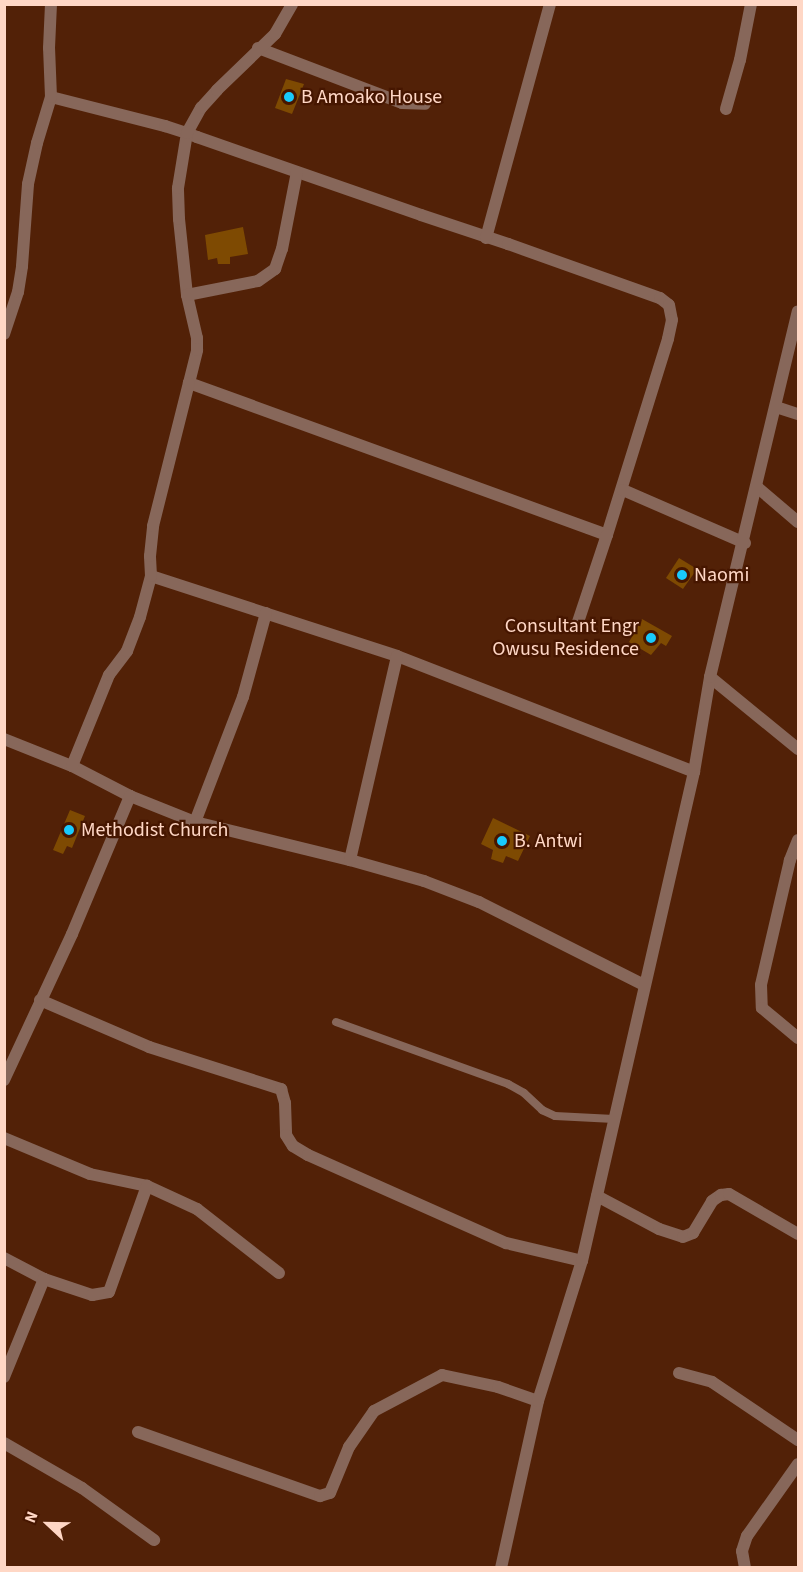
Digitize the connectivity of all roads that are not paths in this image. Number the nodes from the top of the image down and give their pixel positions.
1 (51, 4) edge
2 (292, 4) edge
3 (550, 4) edge
4 (751, 4) edge
5 (258, 48) junction
6 (51, 97) junction
7 (425, 104) dead end
8 (726, 108) dead end
9 (187, 133) junction
10 (297, 172) junction
11 (486, 238) junction
12 (187, 296) junction
13 (798, 311) edge
14 (4, 334) edge
15 (189, 383) junction
16 (776, 407) junction
17 (798, 414) edge
18 (757, 487) junction
19 (623, 490) junction
20 (798, 522) edge
21 (607, 535) junction
22 (745, 543) junction
23 (151, 576) junction
24 (266, 613) junction
25 (576, 628) dead end
26 (398, 656) junction
27 (710, 677) junction
28 (4, 739) edge
29 (798, 749) edge
30 (72, 766) junction
31 (694, 772) junction
32 (130, 796) junction
33 (195, 822) junction
34 (798, 840) edge
35 (350, 860) junction
36 (644, 985) junction
37 (40, 1000) junction
38 (336, 1022) dead end
39 (798, 1038) edge
40 (4, 1080) edge
41 (614, 1119) junction
42 (4, 1138) edge
43 (147, 1186) junction
44 (597, 1196) junction
45 (798, 1234) edge
46 (4, 1258) edge
47 (582, 1261) junction
48 (279, 1272) dead end
49 (44, 1279) junction
50 (679, 1373) dead end
51 (4, 1377) edge
52 (538, 1401) junction
53 (138, 1432) dead end
54 (798, 1440) edge
55 (4, 1443) edge
56 (798, 1464) edge
57 (154, 1540) dead end
58 (501, 1568) edge
59 (745, 1568) edge

1 - 6 street
2 - 5 street
3 - 11 street
4 - 8 street
5 - 7 street
5 - 9 street
6 - 9 street
6 - 14 street
9 - 10 street
9 - 12 street
10 - 11 street
10 - 12 street
11 - 19 street
12 - 15 street
13 - 16 street
15 - 21 street
15 - 23 street
16 - 17 street
16 - 18 street
18 - 20 street
18 - 22 street
19 - 21 street
19 - 22 street
21 - 25 street
22 - 27 street
23 - 24 street
23 - 30 street
24 - 26 street
24 - 33 street
26 - 31 street
26 - 35 street
27 - 29 street
27 - 31 street
28 - 30 street
30 - 32 street
31 - 36 street
32 - 33 street
32 - 37 street
33 - 35 street
34 - 39 street
35 - 36 street
36 - 41 street
37 - 40 street
37 - 47 street
38 - 41 lane
41 - 44 street
42 - 43 street
43 - 48 street
43 - 49 street
44 - 45 street
44 - 47 street
46 - 49 street
47 - 52 street
49 - 51 street
50 - 54 street
52 - 53 street
52 - 58 street
55 - 57 street
56 - 59 street

